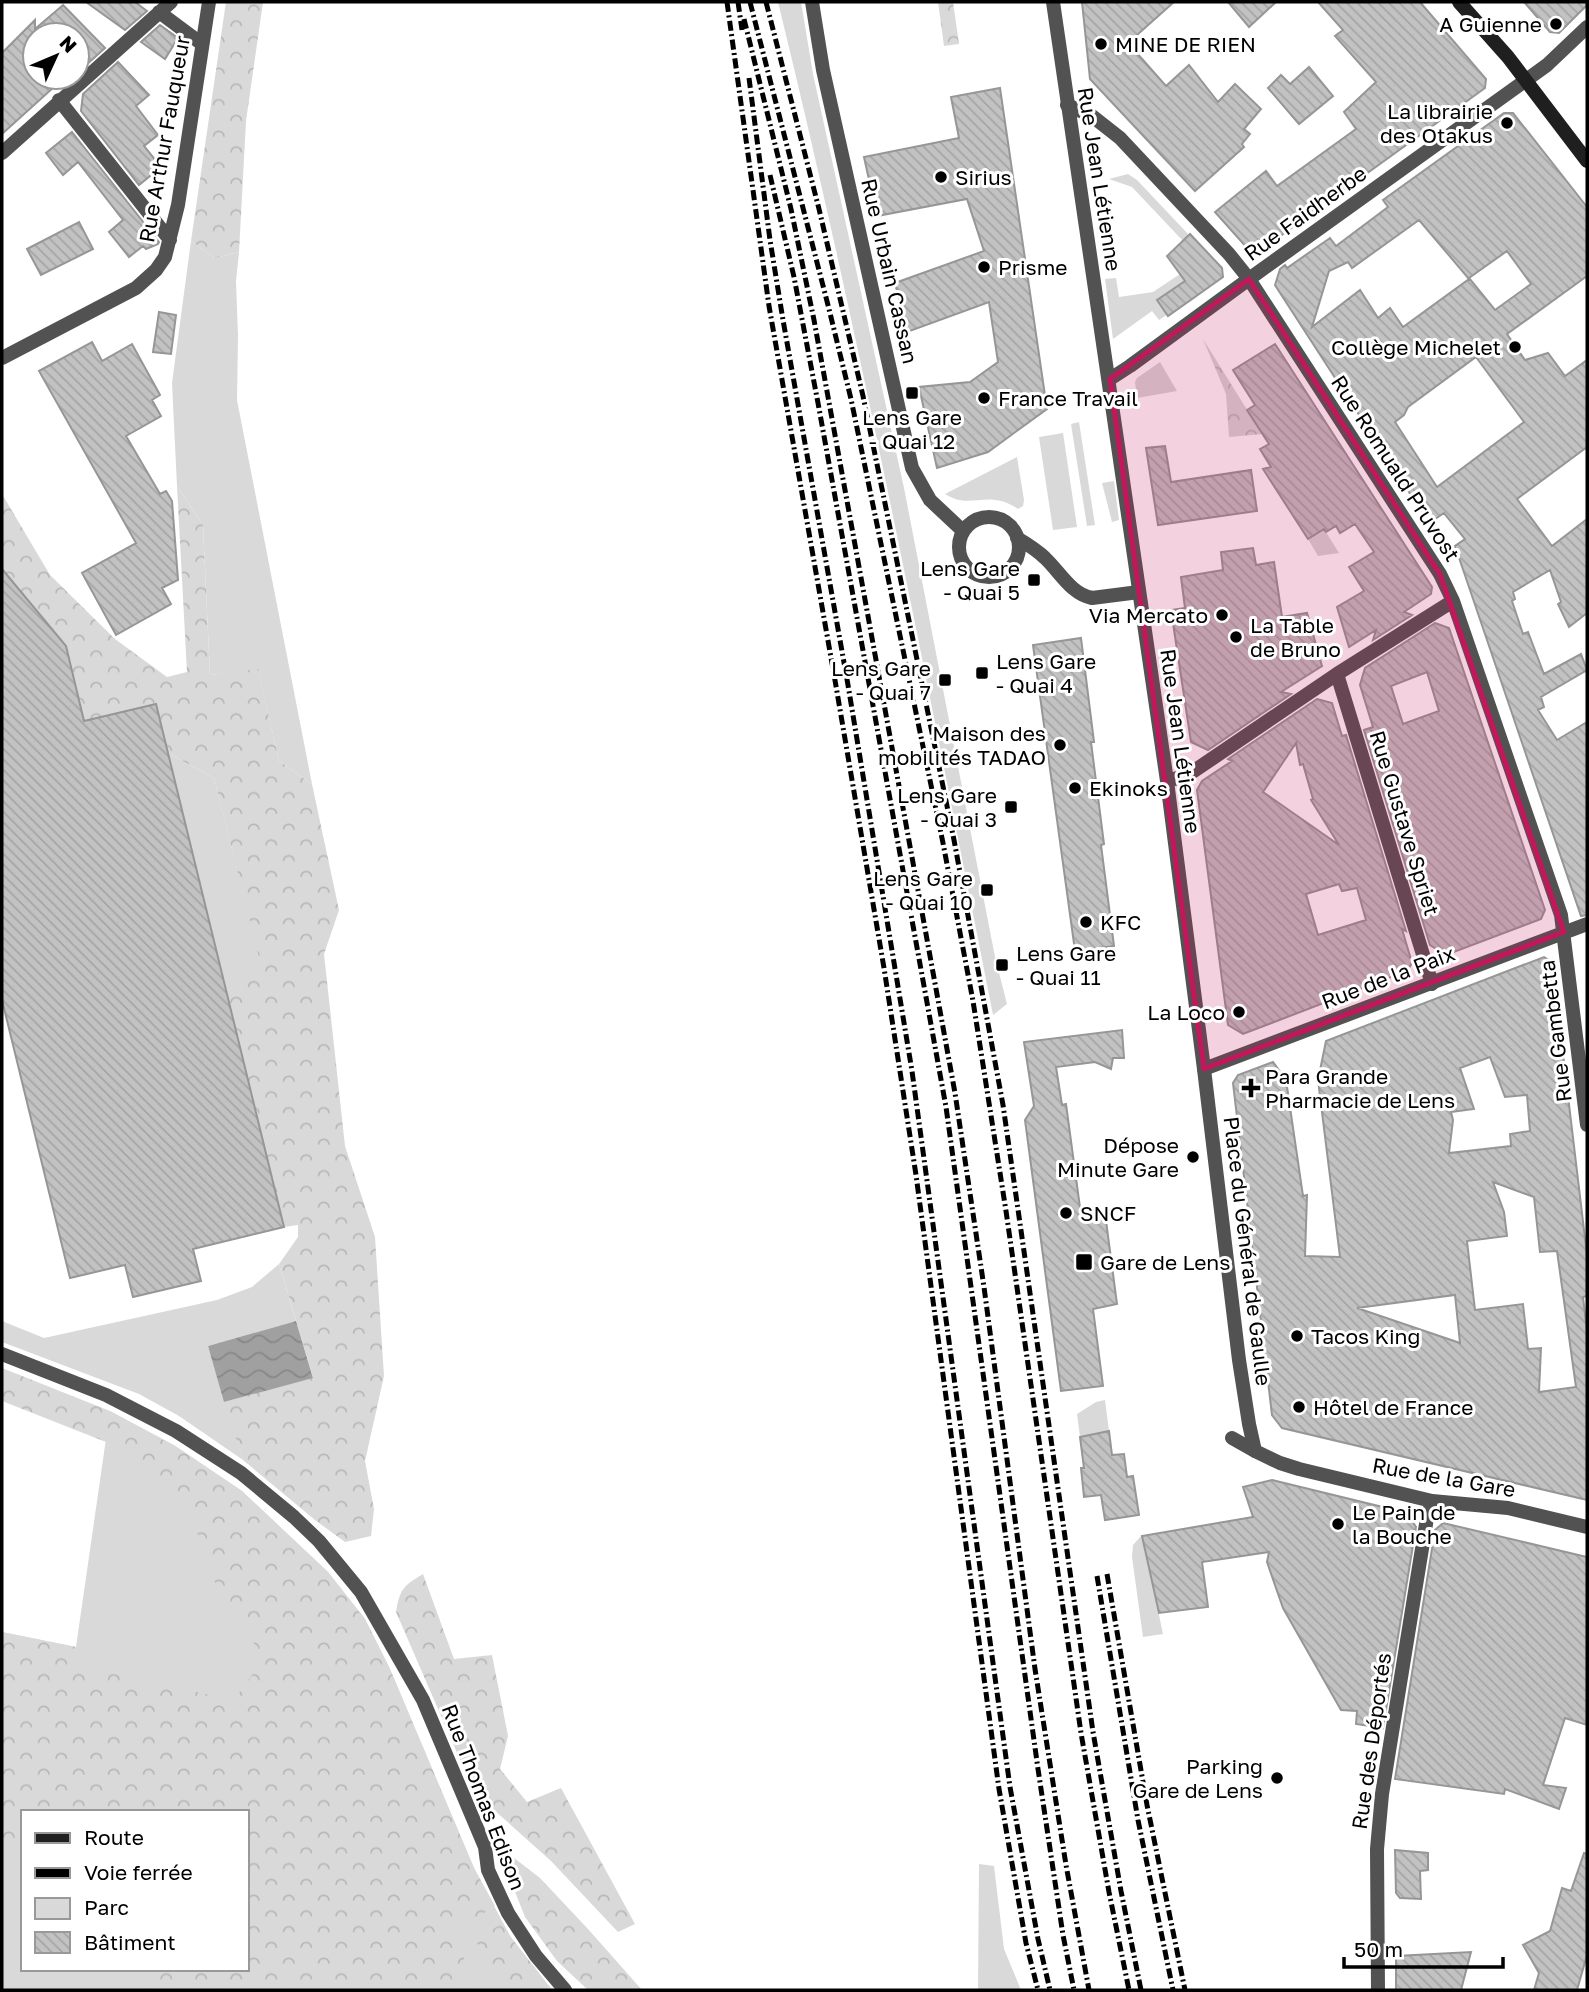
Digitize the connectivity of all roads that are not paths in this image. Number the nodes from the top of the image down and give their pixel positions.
1 (171, 2) edge
2 (209, 2) edge
3 (812, 2) edge
4 (1053, 2) edge
5 (1459, 2) edge
6 (159, 12) junction
7 (1587, 27) edge
8 (202, 44) junction
9 (1525, 81) junction
10 (59, 100) junction
11 (1067, 105) junction
12 (2, 153) edge
13 (1587, 160) edge
14 (170, 240) junction
15 (1249, 279) junction
16 (2, 358) edge
17 (1110, 379) junction
18 (963, 531) junction
19 (1017, 538) junction
20 (1139, 592) junction
21 (1453, 601) junction
22 (1337, 674) junction
23 (1167, 781) junction
24 (1587, 923) edge
25 (1564, 932) junction
26 (1432, 984) junction
27 (1199, 1029) joint
28 (1204, 1069) junction
29 (1587, 1125) edge
30 (2, 1354) edge
31 (1232, 1438) dead end
32 (1255, 1451) junction
33 (1432, 1501) junction
34 (1587, 1527) edge
35 (565, 1990) edge
36 (1378, 1990) edge

1 - 6 street
2 - 8 street, Rue Arthur Fauqueur
3 - 18 street, Rue Urbain Cassan
4 - 11 street, Rue Jean Létienne
5 - 9 main road
6 - 8 street
6 - 10 street
7 - 9 street, Rue Faidherbe
8 - 14 street, Rue Arthur Fauqueur
9 - 13 main road
9 - 15 street, Rue Faidherbe
10 - 12 street
10 - 14 street
11 - 15 street, Rue Romuald Pruvost
11 - 17 street, Rue Jean Létienne
14 - 16 street, Rue Arthur Fauqueur
15 - 17 street, Rue Faidherbe
15 - 21 street, Rue Romuald Pruvost
17 - 20 street, Rue Jean Létienne
18 - 19 street
18 - 19 street
19 - 20 street
20 - 23 street, Rue Jean Létienne
21 - 22 street
21 - 25 street, Rue Romuald Pruvost
22 - 23 street
22 - 26 street, Rue Gustave Spriet
23 - 27 street, Rue Jean Létienne
24 - 25 street, Rue de la Paix
25 - 26 street, Rue de la Paix
25 - 29 street, Rue Gambetta
26 - 28 street, Rue de la Paix
27 - 28 street, Place du Général de Gaulle
28 - 32 street, Place du Général de Gaulle
30 - 35 street, Rue Thomas Edison
31 - 32 street
32 - 33 street, Rue de la Gare
33 - 34 street, Rue de la Gare
33 - 36 street, Rue des Déportés

